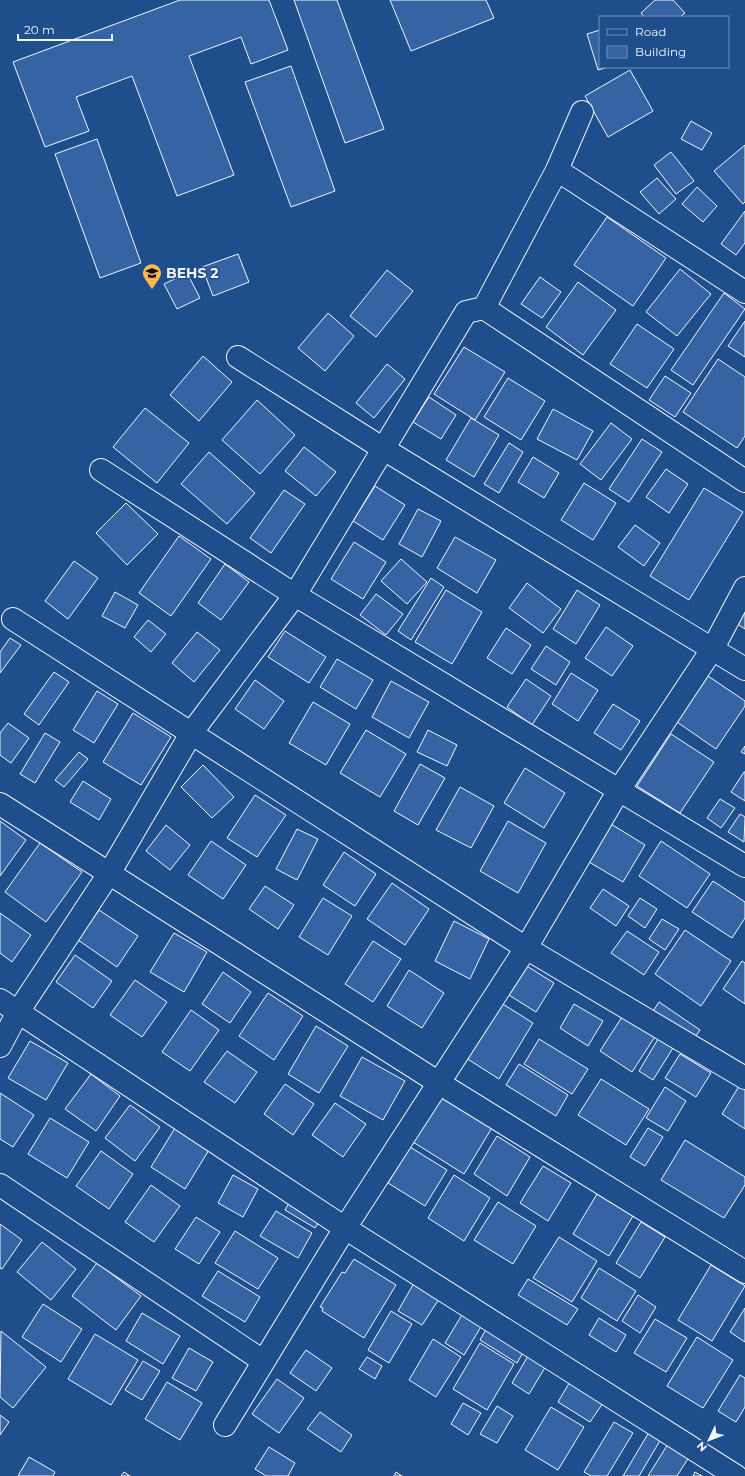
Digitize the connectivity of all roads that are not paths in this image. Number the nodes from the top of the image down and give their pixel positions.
1 (582, 112) dead end
2 (558, 170) junction
3 (745, 292) edge
4 (484, 308) junction
5 (238, 357) dead end
6 (382, 448) junction
7 (101, 470) dead end
8 (745, 481) edge
9 (745, 588) edge
10 (295, 595) junction
11 (13, 619) dead end
12 (713, 648) junction
13 (745, 669) edge
14 (192, 732) junction
15 (619, 790) junction
16 (0, 804) edge
17 (745, 866) edge
18 (110, 872) junction
19 (526, 948) junction
20 (9, 1006) edge
21 (0, 1046) edge
22 (745, 1078) edge
23 (439, 1083) junction
24 (0, 1185) edge
25 (345, 1228) junction
26 (745, 1272) edge
27 (264, 1361) junction
28 (225, 1425) dead end
29 (736, 1476) edge

1 - 2 street
2 - 3 street
2 - 4 street
4 - 6 street
4 - 8 street
5 - 6 street
6 - 10 street
6 - 12 street
7 - 10 street
9 - 12 street
10 - 14 street
10 - 15 street
11 - 14 street
12 - 13 street
12 - 15 street
14 - 18 street
14 - 19 street
15 - 17 street
15 - 19 street
16 - 18 street
18 - 20 street
18 - 23 street
19 - 22 street
19 - 23 street
20 - 21 street
20 - 25 street
23 - 25 street
23 - 26 street
24 - 27 street
25 - 27 street
25 - 29 street
27 - 28 street

